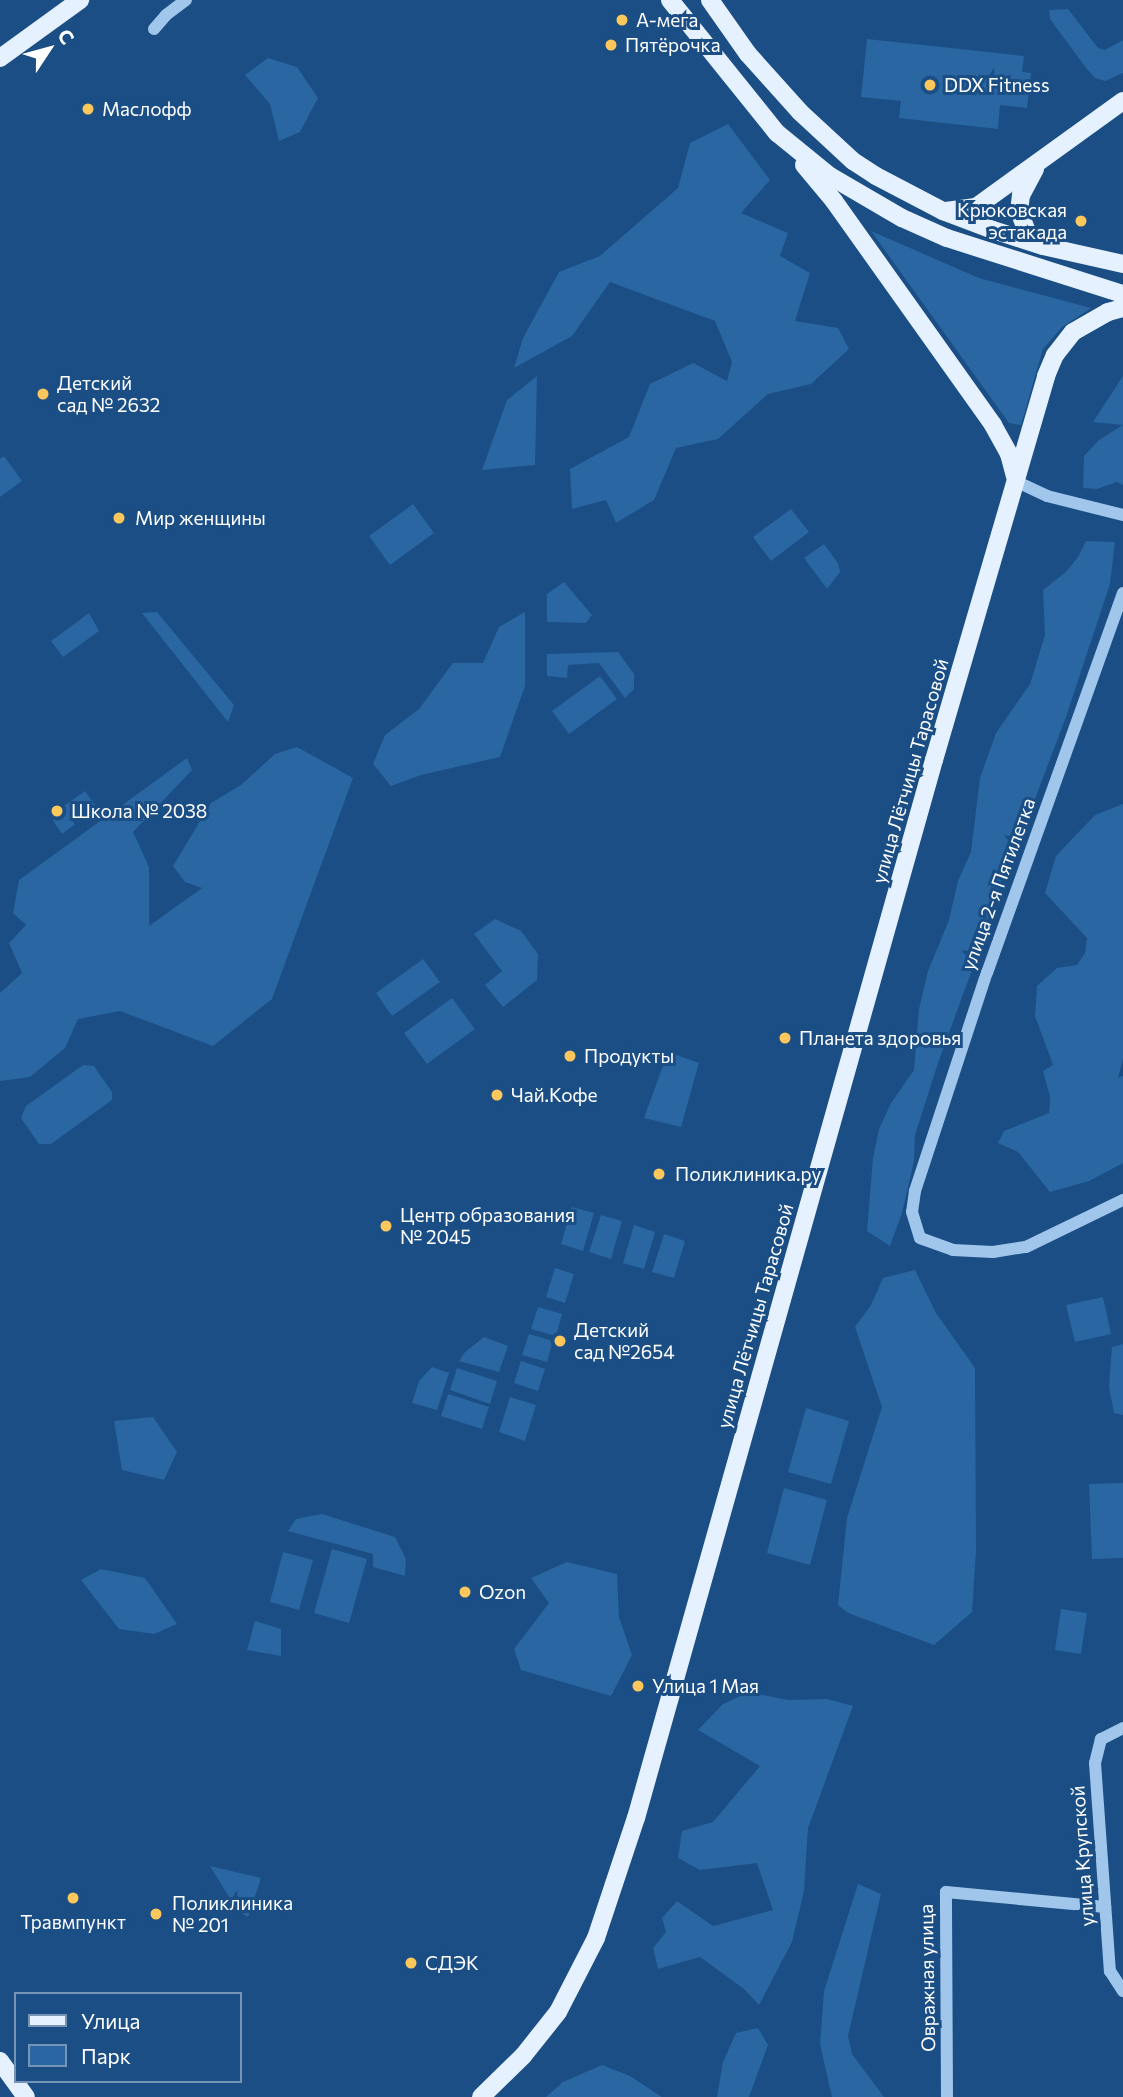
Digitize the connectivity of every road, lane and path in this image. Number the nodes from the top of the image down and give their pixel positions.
1 (80, 0) edge
2 (186, 0) edge
3 (670, 0) edge
4 (710, 0) edge
5 (154, 29) dead end
6 (0, 58) edge
7 (1123, 101) edge
8 (777, 133) junction
9 (1044, 158) junction
10 (943, 211) junction
11 (1043, 246) junction
12 (1123, 264) edge
13 (1123, 294) edge
14 (1123, 308) edge
15 (1015, 481) junction
16 (1123, 515) edge
17 (1123, 593) edge
18 (1123, 1200) edge
19 (1123, 1728) edge
20 (1105, 1907) junction
21 (1123, 1992) edge
22 (0, 2061) edge
23 (14, 2080) edge
24 (481, 2097) edge
25 (947, 2097) edge

1 - 6 main road
2 - 5 street
3 - 8 main road
4 - 10 main road
7 - 9 main road
8 - 13 main road
8 - 15 main road
9 - 10 main road
9 - 11 main road
10 - 11 main road
11 - 12 main road
14 - 15 main road, улица Лётчицы Тарасовой
15 - 16 street
15 - 24 main road, улица Лётчицы Тарасовой
17 - 18 street, улица 2-я Пятилетка
19 - 20 street, улица Крупской
20 - 21 street, улица Крупской
20 - 25 street, Овражная улица
22 - 23 main road

